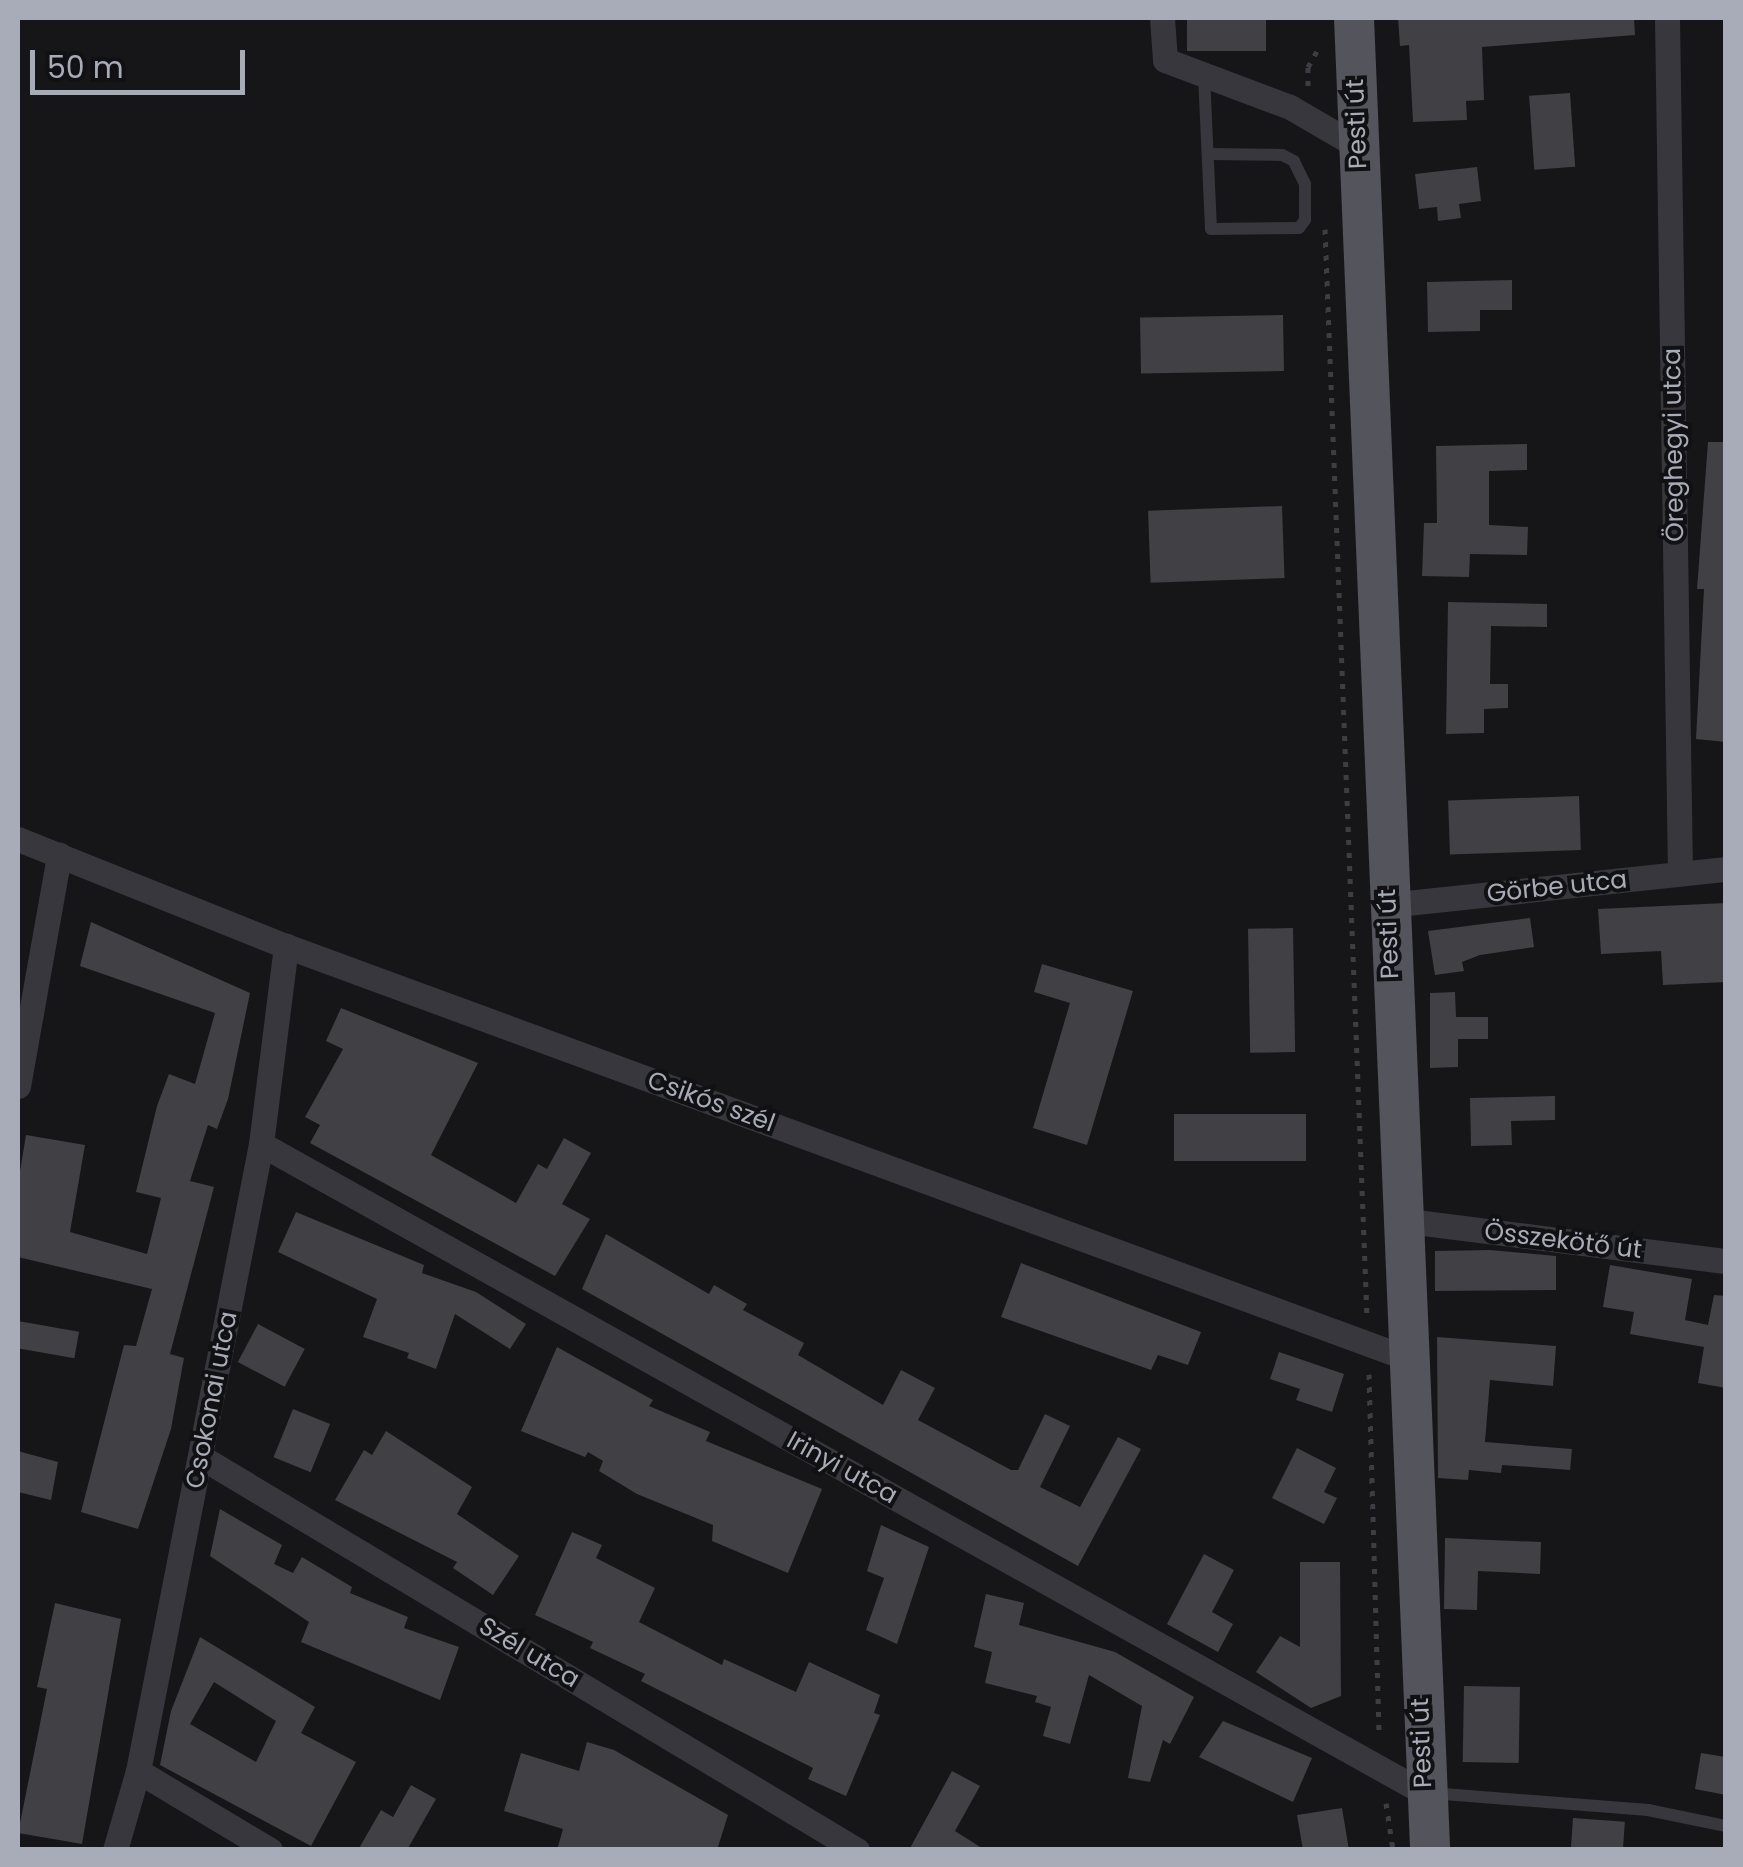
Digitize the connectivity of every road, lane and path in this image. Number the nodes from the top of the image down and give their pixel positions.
1 (1162, 18) edge
2 (1667, 18) edge
3 (1338, 24) edge
4 (1204, 75) junction
5 (1321, 128) junction
6 (1357, 146) junction
7 (1208, 154) junction
8 (1324, 208) dead end
9 (18, 839) edge
10 (59, 855) junction
11 (1726, 869) edge
12 (1680, 873) junction
13 (1388, 905) junction
14 (286, 946) junction
15 (18, 1086) edge
16 (261, 1144) junction
17 (1400, 1220) junction
18 (1726, 1262) edge
19 (1368, 1344) junction
20 (1407, 1358) junction
21 (202, 1457) junction
22 (1380, 1768) junction
23 (138, 1771) junction
24 (1424, 1792) junction
25 (1726, 1826) edge
26 (115, 1850) edge
27 (270, 1850) edge
28 (857, 1850) edge
29 (1392, 1850) edge
30 (1430, 1850) edge

1 - 4 street
2 - 12 street, Öreghegyi utca
3 - 5 path
3 - 6 main road, Pesti út
4 - 5 street
4 - 7 lane
5 - 6 street
6 - 13 main road, Pesti út
7 - 7 lane
8 - 19 path
9 - 10 street, Csikós szél
10 - 14 street, Csikós szél
10 - 15 street
11 - 12 street, Görbe utca
12 - 13 street, Görbe utca
13 - 17 main road, Pesti út
14 - 16 street, Csokonai utca
14 - 19 street, Csikós szél
16 - 21 street, Csokonai utca
16 - 22 street, Irinyi utca
17 - 18 street, Összekötő út
17 - 20 main road, Pesti út
19 - 20 street, Csikós szél
19 - 22 path
20 - 24 main road, Pesti út
21 - 23 street, Csokonai utca
21 - 28 street, Szél utca
22 - 24 street, Irinyi utca
22 - 29 path
23 - 26 street, Csokonai utca
23 - 27 street
24 - 25 lane
24 - 30 main road, Pesti út

